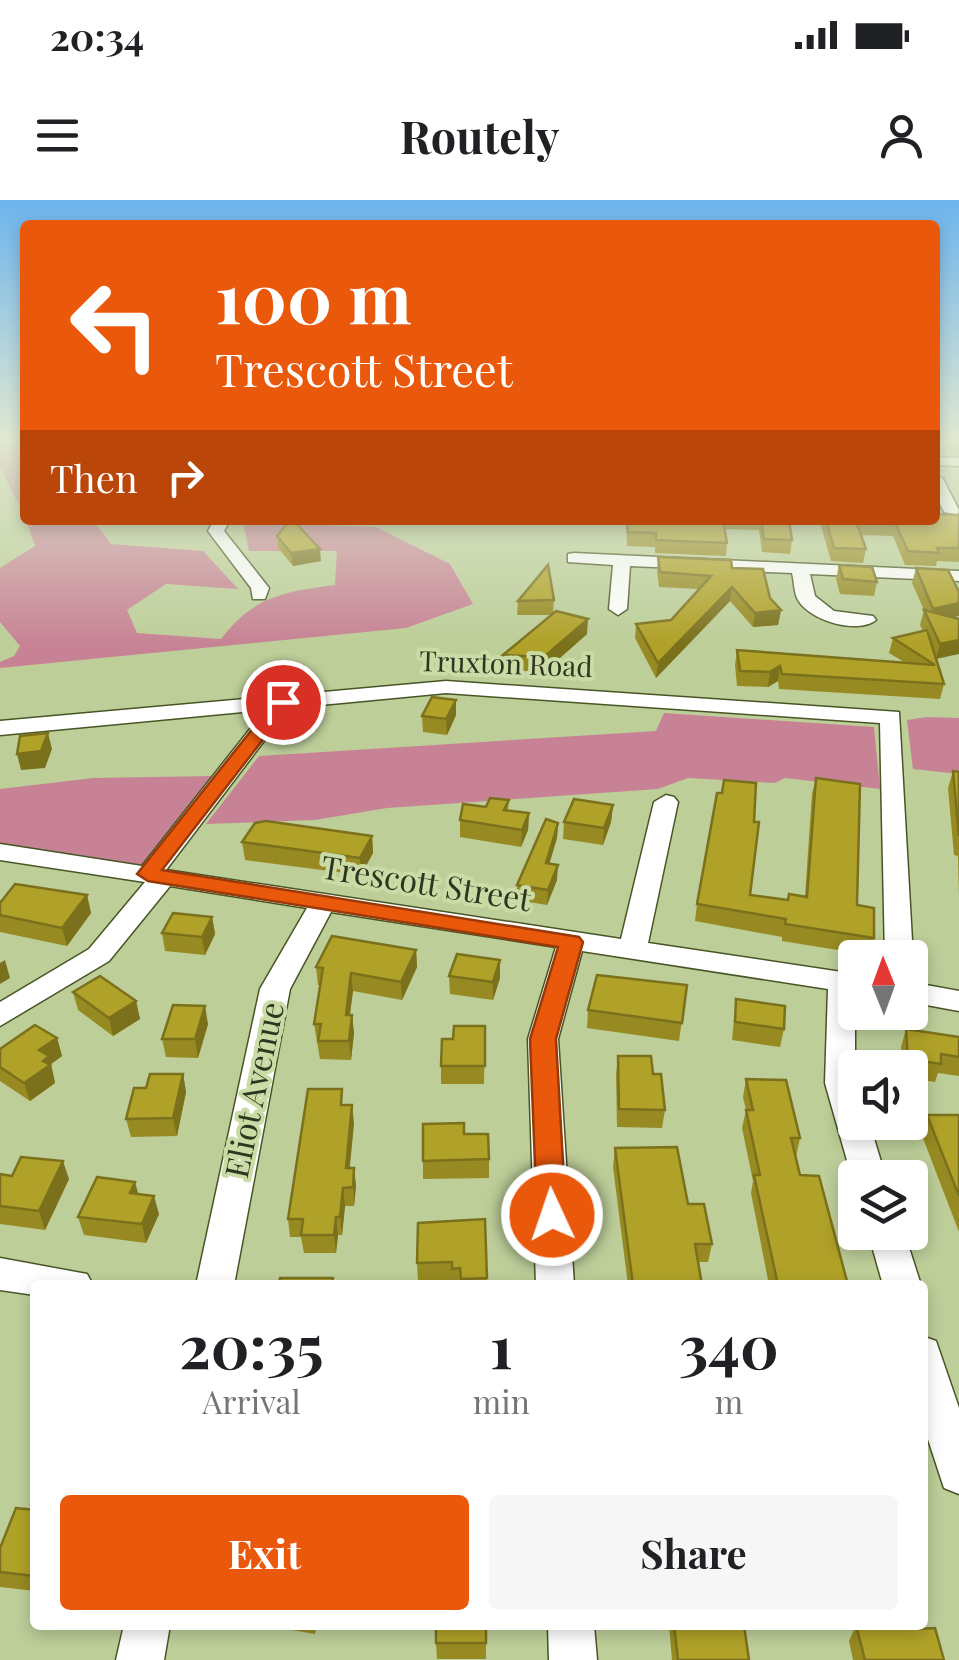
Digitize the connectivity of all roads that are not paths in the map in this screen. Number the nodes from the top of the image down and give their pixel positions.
1 (220, 525) edge
2 (574, 558) dead end
3 (623, 562) junction
4 (800, 568) junction
5 (959, 576) edge
6 (259, 594) dead end
7 (618, 609) dead end
8 (866, 620) dead end
9 (283, 702) junction
10 (0, 728) edge
11 (666, 802) dead end
12 (0, 852) edge
13 (156, 876) junction
14 (322, 904) junction
15 (899, 940) edge
16 (571, 942) junction
17 (632, 951) junction
18 (838, 981) edge
19 (928, 995) edge
20 (959, 1001) edge
21 (0, 1016) edge
22 (845, 1030) edge
23 (864, 1160) edge
24 (891, 1250) edge
25 (0, 1274) edge
26 (40, 1280) edge
27 (216, 1280) edge
28 (555, 1280) edge
29 (900, 1280) edge
30 (928, 1373) edge
31 (959, 1474) edge
32 (146, 1630) edge
33 (571, 1630) edge
34 (140, 1660) edge
35 (573, 1660) edge

1 - 6 street
2 - 3 street
3 - 4 street
3 - 7 street
4 - 5 street
4 - 8 street
9 - 10 street, Truxton Road
9 - 13 street
9 - 15 street, Truxton Road
11 - 17 street
12 - 13 street, Trescott Street
13 - 14 street, Trescott Street
13 - 21 street
14 - 16 street, Trescott Street
14 - 27 street, Eliot Avenue
16 - 17 street, Trescott Street
16 - 28 street
17 - 18 street, Trescott Street
19 - 20 street
22 - 23 street
24 - 29 street
25 - 26 street
30 - 31 street
32 - 34 street
33 - 35 street

